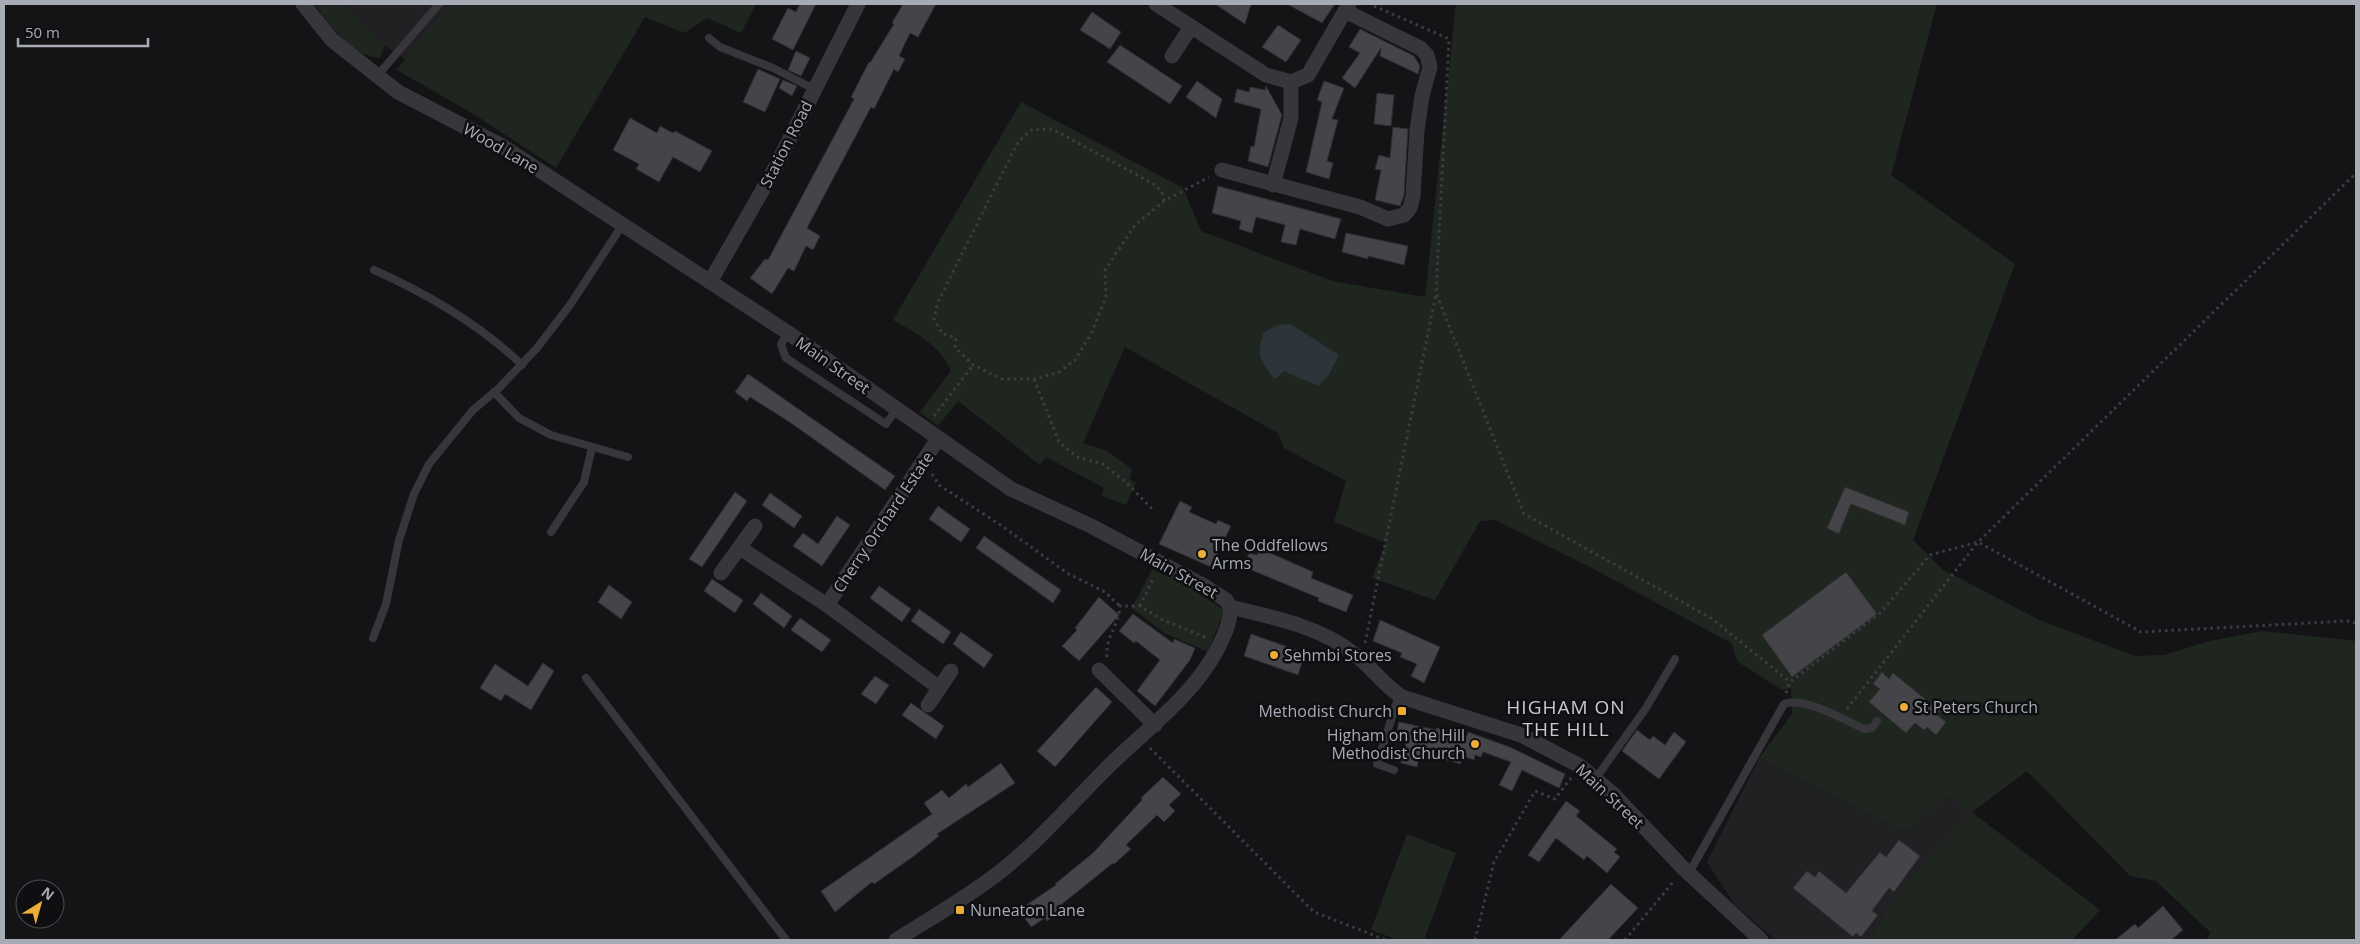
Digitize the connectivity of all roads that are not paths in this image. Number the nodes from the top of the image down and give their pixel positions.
1 (303, 4) edge
2 (438, 4) edge
3 (858, 4) edge
4 (1156, 4) edge
5 (1347, 7) edge
6 (1191, 27) junction
7 (709, 38) dead end
8 (1172, 56) dead end
9 (377, 76) junction
10 (1291, 82) junction
11 (814, 89) junction
12 (1222, 170) road end
13 (1272, 186) junction
14 (623, 224) junction
15 (374, 270) dead end
16 (710, 282) junction
17 (786, 332) junction
18 (522, 365) junction
19 (494, 392) junction
20 (896, 410) junction
21 (938, 440) junction
22 (592, 447) junction
23 (628, 457) dead end
24 (755, 526) dead end
25 (551, 532) dead end
26 (740, 548) junction
27 (722, 573) dead end
28 (827, 605) junction
29 (1230, 607) junction
30 (373, 638) dead end
31 (1675, 659) dead end
32 (951, 670) dead end
33 (1099, 670) road end
34 (586, 678) dead end
35 (938, 687) junction
36 (1399, 695) junction
37 (928, 705) dead end
38 (1877, 721) dead end
39 (1155, 724) junction
40 (1394, 770) dead end
41 (1596, 778) junction
42 (1686, 871) junction
43 (786, 940) edge
44 (896, 940) edge
45 (1760, 940) edge

1 - 9 street, Wood Lane
2 - 9 lane
3 - 11 street, Station Road
4 - 6 street
5 - 10 street
5 - 13 street
6 - 8 street
6 - 10 street
7 - 11 lane
9 - 14 street, Wood Lane
10 - 13 street
11 - 16 street, Station Road
12 - 13 street
14 - 16 street, Wood Lane
14 - 18 lane
15 - 18 lane
16 - 17 street, Main Street
17 - 20 street, Main Street
17 - 20 lane
18 - 19 lane
19 - 22 lane
19 - 30 lane
20 - 21 street, Main Street
21 - 28 street, Cherry Orchard Estate
21 - 29 street, Main Street
22 - 23 lane
22 - 25 lane
24 - 26 street
26 - 27 street
26 - 28 street, Cherry Orchard Estate
28 - 35 street, Cherry Orchard Estate
29 - 36 street, Main Street
29 - 39 street
31 - 41 lane
32 - 35 street
33 - 39 street
34 - 43 lane
35 - 37 street
36 - 40 lane
36 - 41 street, Main Street
38 - 42 lane
39 - 44 street
41 - 42 street, Main Street
42 - 45 street, Main Street

